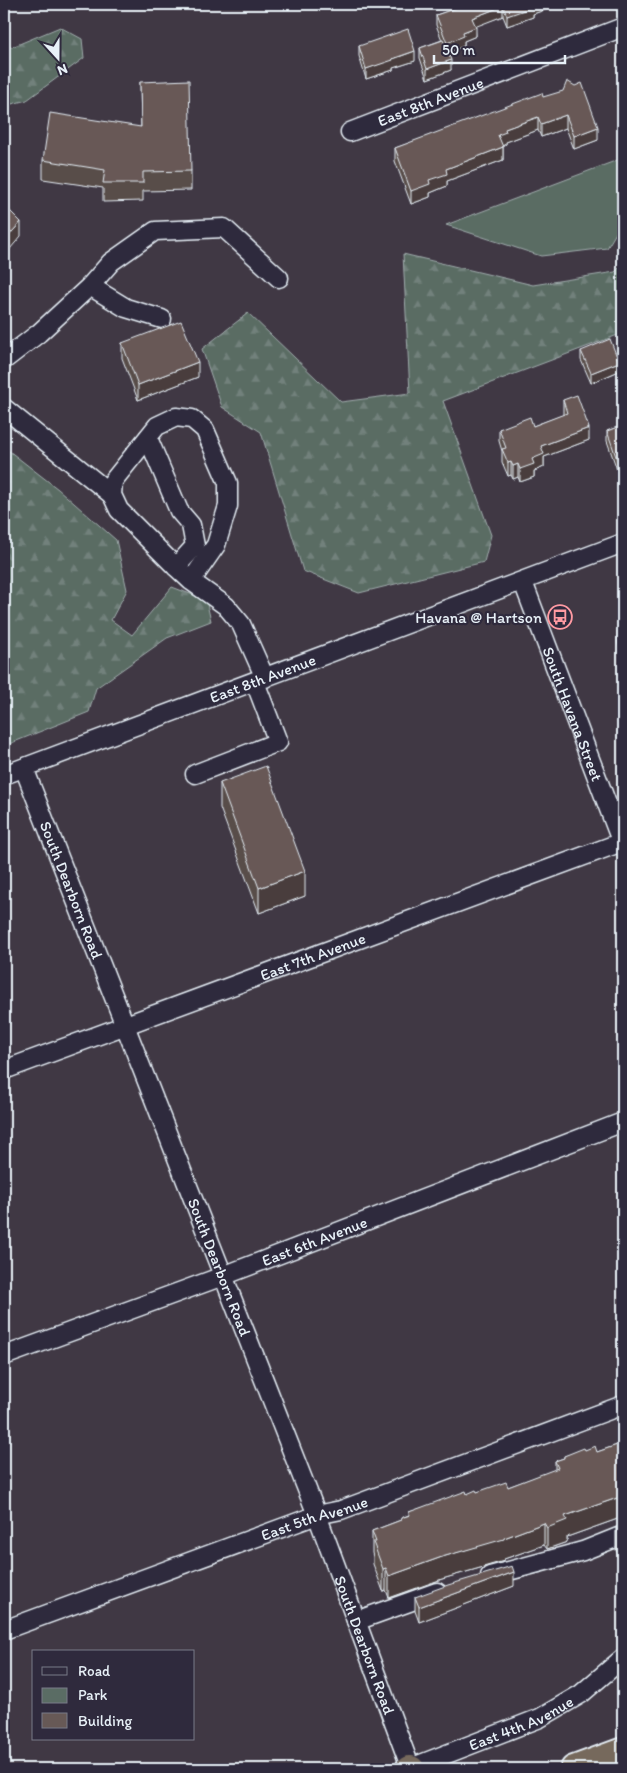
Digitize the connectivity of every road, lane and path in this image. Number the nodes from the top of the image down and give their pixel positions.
1 (623, 27) edge
2 (350, 132) dead end
3 (279, 278) dead end
4 (90, 286) junction
5 (162, 319) dead end
6 (4, 360) edge
7 (4, 408) edge
8 (148, 438) junction
9 (112, 495) junction
10 (623, 543) edge
11 (176, 567) junction
12 (191, 581) junction
13 (523, 582) junction
14 (260, 680) junction
15 (24, 768) junction
16 (195, 774) dead end
17 (4, 775) edge
18 (619, 820) edge
19 (622, 844) edge
20 (125, 1025) junction
21 (4, 1070) edge
22 (623, 1122) edge
23 (223, 1276) junction
24 (4, 1356) edge
25 (623, 1405) edge
26 (317, 1515) junction
27 (623, 1535) edge
28 (473, 1581) edge
29 (454, 1586) edge
30 (356, 1621) junction
31 (4, 1630) edge
32 (623, 1658) edge
33 (623, 1751) edge
34 (409, 1769) edge
35 (574, 1769) edge

1 - 2 street, East 8th Avenue
3 - 4 street
4 - 5 street
4 - 6 street
7 - 9 street
8 - 9 street
8 - 11 street
8 - 12 street
9 - 11 street
10 - 13 street, East 8th Avenue
11 - 12 street
12 - 14 street
13 - 14 street, East 8th Avenue
13 - 18 street, South Havana Street
14 - 15 street, East 8th Avenue
14 - 16 street
15 - 17 street, East 8th Avenue
15 - 20 street, South Dearborn Road
18 - 19 street, South Havana Street
19 - 20 street, East 7th Avenue
20 - 21 street, East 7th Avenue
20 - 23 street, South Dearborn Road
22 - 23 street, East 6th Avenue
23 - 24 street, East 6th Avenue
23 - 26 street, South Dearborn Road
25 - 26 street, East 5th Avenue
26 - 30 street, South Dearborn Road
26 - 31 street, East 5th Avenue
27 - 28 street
29 - 30 street
30 - 34 street, South Dearborn Road
32 - 34 street, East 4th Avenue
33 - 35 highway

